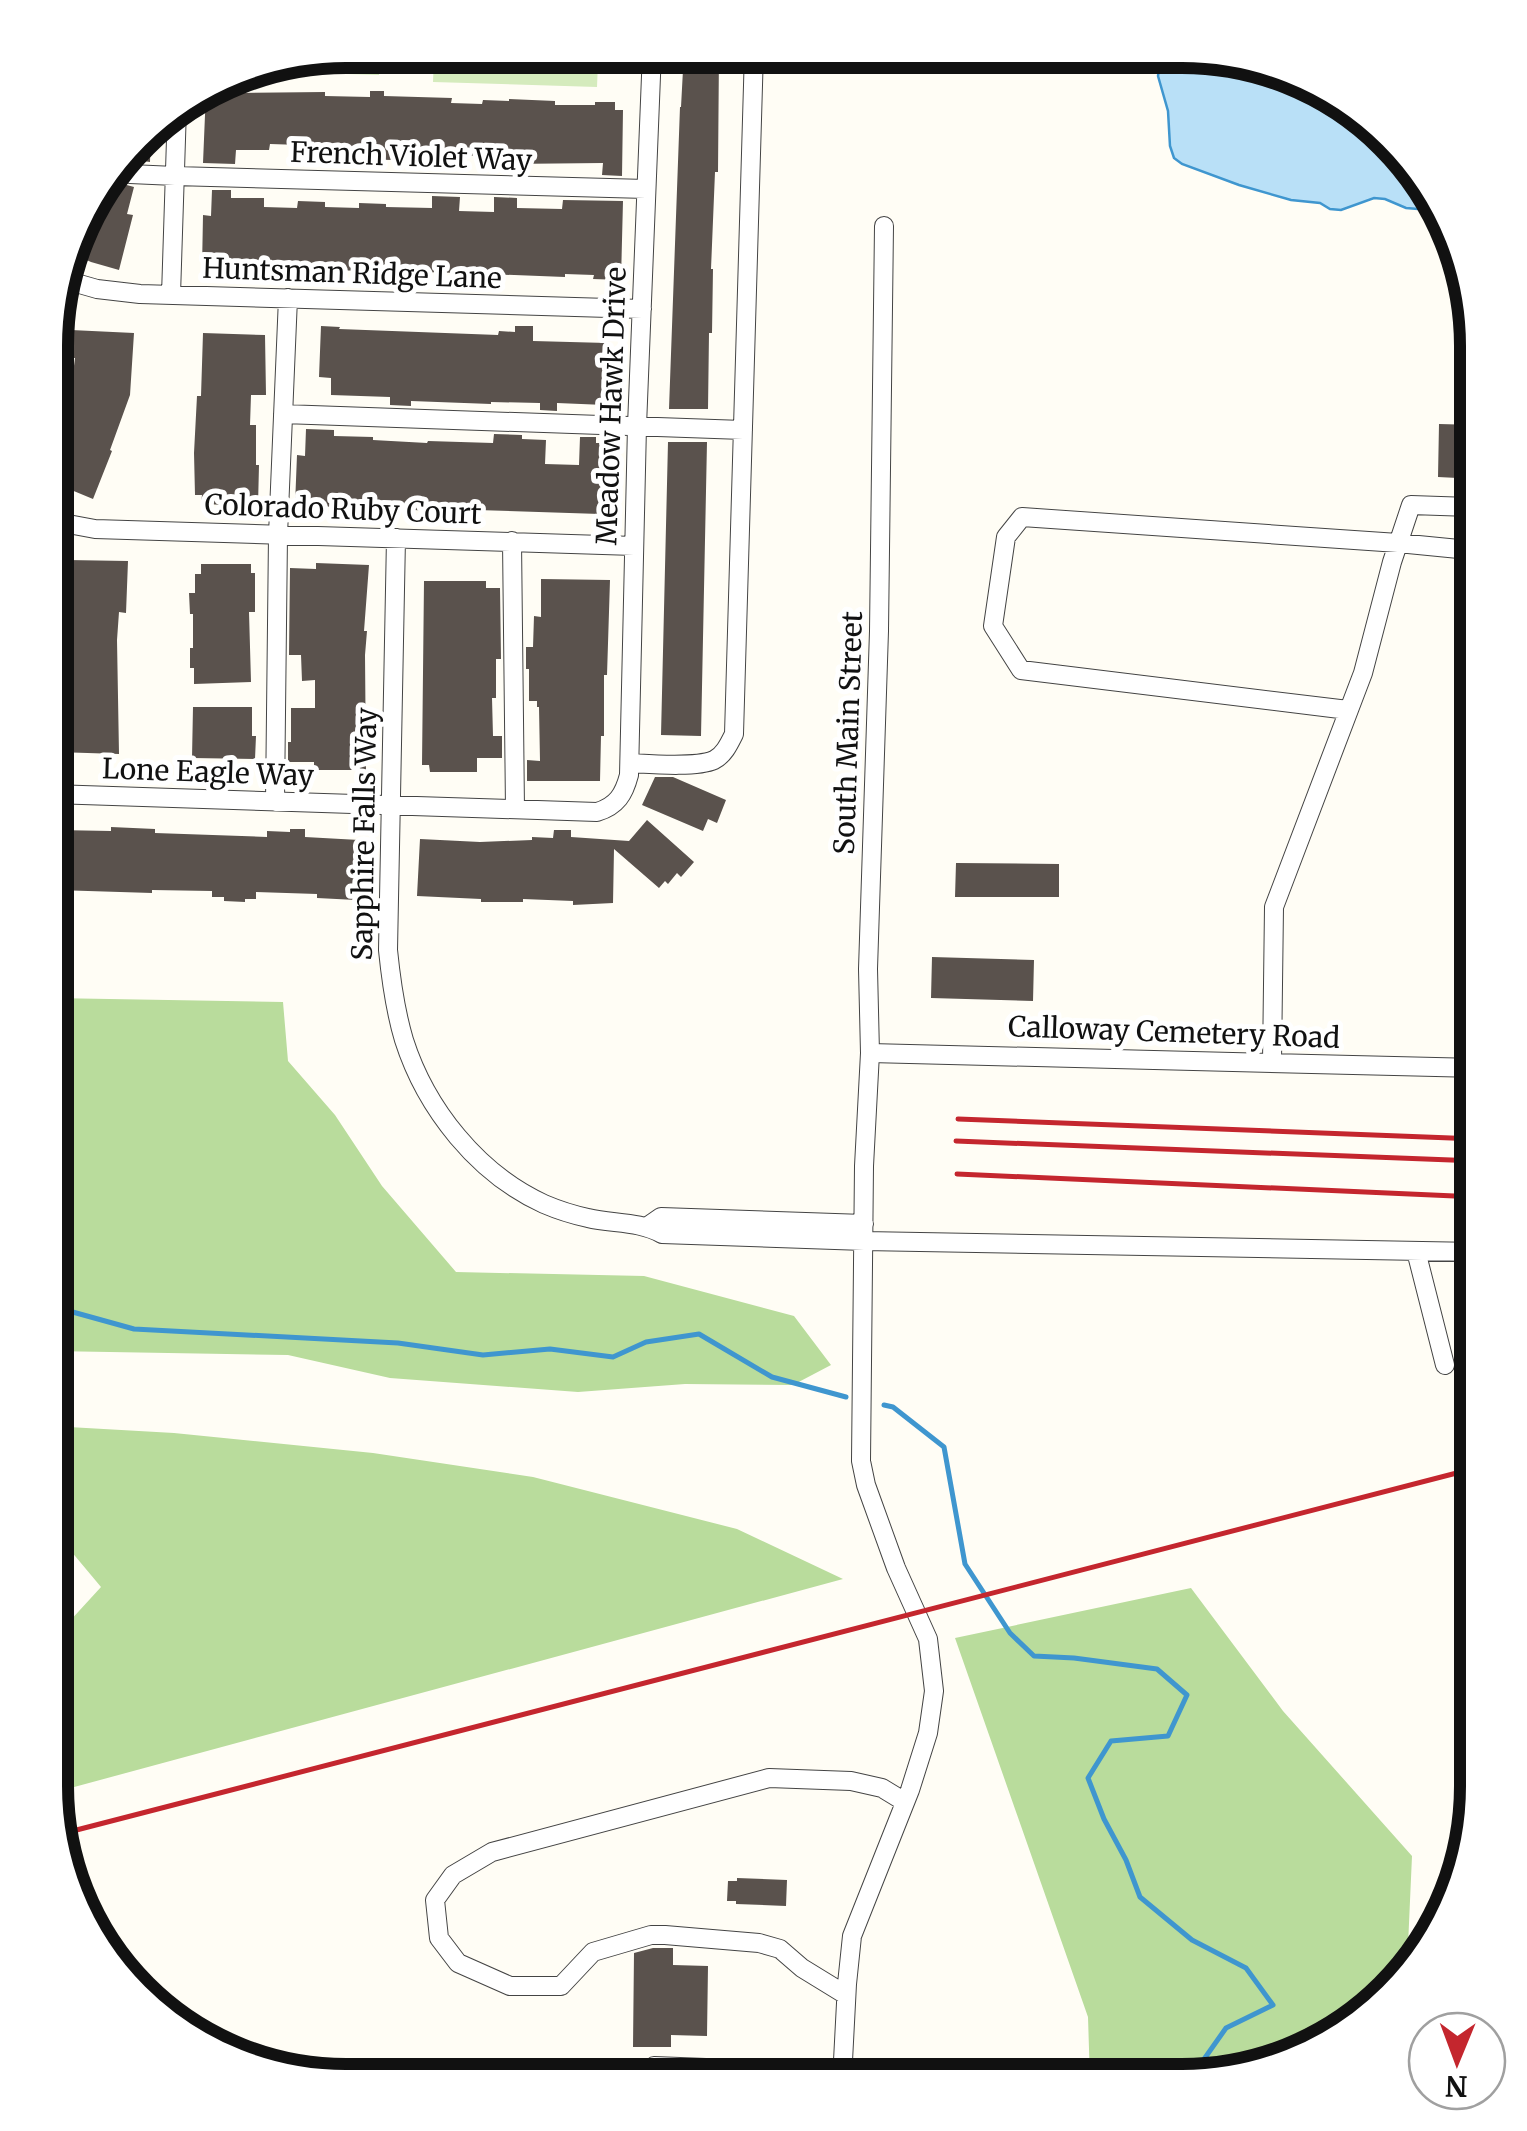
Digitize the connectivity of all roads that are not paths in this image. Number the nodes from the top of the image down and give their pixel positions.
1 (651, 68) edge
2 (754, 68) edge
3 (177, 125) edge
4 (128, 173) edge
5 (175, 176) junction
6 (646, 190) junction
7 (884, 226) dead end
8 (75, 283) edge
9 (171, 295) junction
10 (288, 298) junction
11 (642, 309) junction
12 (283, 414) junction
13 (637, 428) junction
14 (744, 430) junction
15 (68, 524) edge
16 (278, 534) junction
17 (396, 538) junction
18 (512, 541) junction
19 (634, 546) junction
20 (1348, 710) junction
21 (630, 763) junction
22 (68, 795) edge
23 (275, 802) junction
24 (392, 806) junction
25 (514, 809) junction
26 (870, 1052) junction
27 (1272, 1062) junction
28 (1460, 1067) edge
29 (864, 1233) junction
30 (1416, 1251) junction
31 (1459, 1252) edge
32 (1445, 1365) dead end
33 (905, 1802) junction
34 (846, 1995) junction
35 (843, 2064) edge

1 - 6 street, Meadow Hawk Drive
2 - 14 street
3 - 5 street
4 - 5 street, French Violet Way
5 - 6 street, French Violet Way
5 - 9 street
6 - 11 street, Meadow Hawk Drive
7 - 26 street, South Main Street
8 - 9 street, Huntsman Ridge Lane
9 - 10 street, Huntsman Ridge Lane
10 - 11 street, Huntsman Ridge Lane
10 - 12 street
11 - 13 street, Meadow Hawk Drive
12 - 13 street
12 - 16 street
13 - 14 street
13 - 19 street, Meadow Hawk Drive
14 - 21 street
15 - 16 street, Colorado Ruby Court
16 - 17 street, Colorado Ruby Court
16 - 23 street
17 - 18 street, Colorado Ruby Court
17 - 24 street, Sapphire Falls Way
18 - 19 street, Colorado Ruby Court
18 - 25 street
19 - 21 street, Meadow Hawk Drive
20 - 20 street
20 - 27 street
21 - 25 street, Lone Eagle Way
22 - 23 street, Lone Eagle Way
23 - 24 street, Lone Eagle Way
24 - 25 street, Lone Eagle Way
24 - 29 street, Sapphire Falls Way
26 - 27 street, Calloway Cemetery Road
26 - 29 street, South Main Street
27 - 28 street, Calloway Cemetery Road
29 - 30 street, Sapphire Falls Way
29 - 33 street, South Main Street
30 - 31 street, Sapphire Falls Way
30 - 32 street
33 - 34 street, South Main Street
33 - 34 street
34 - 35 street, South Main Street

